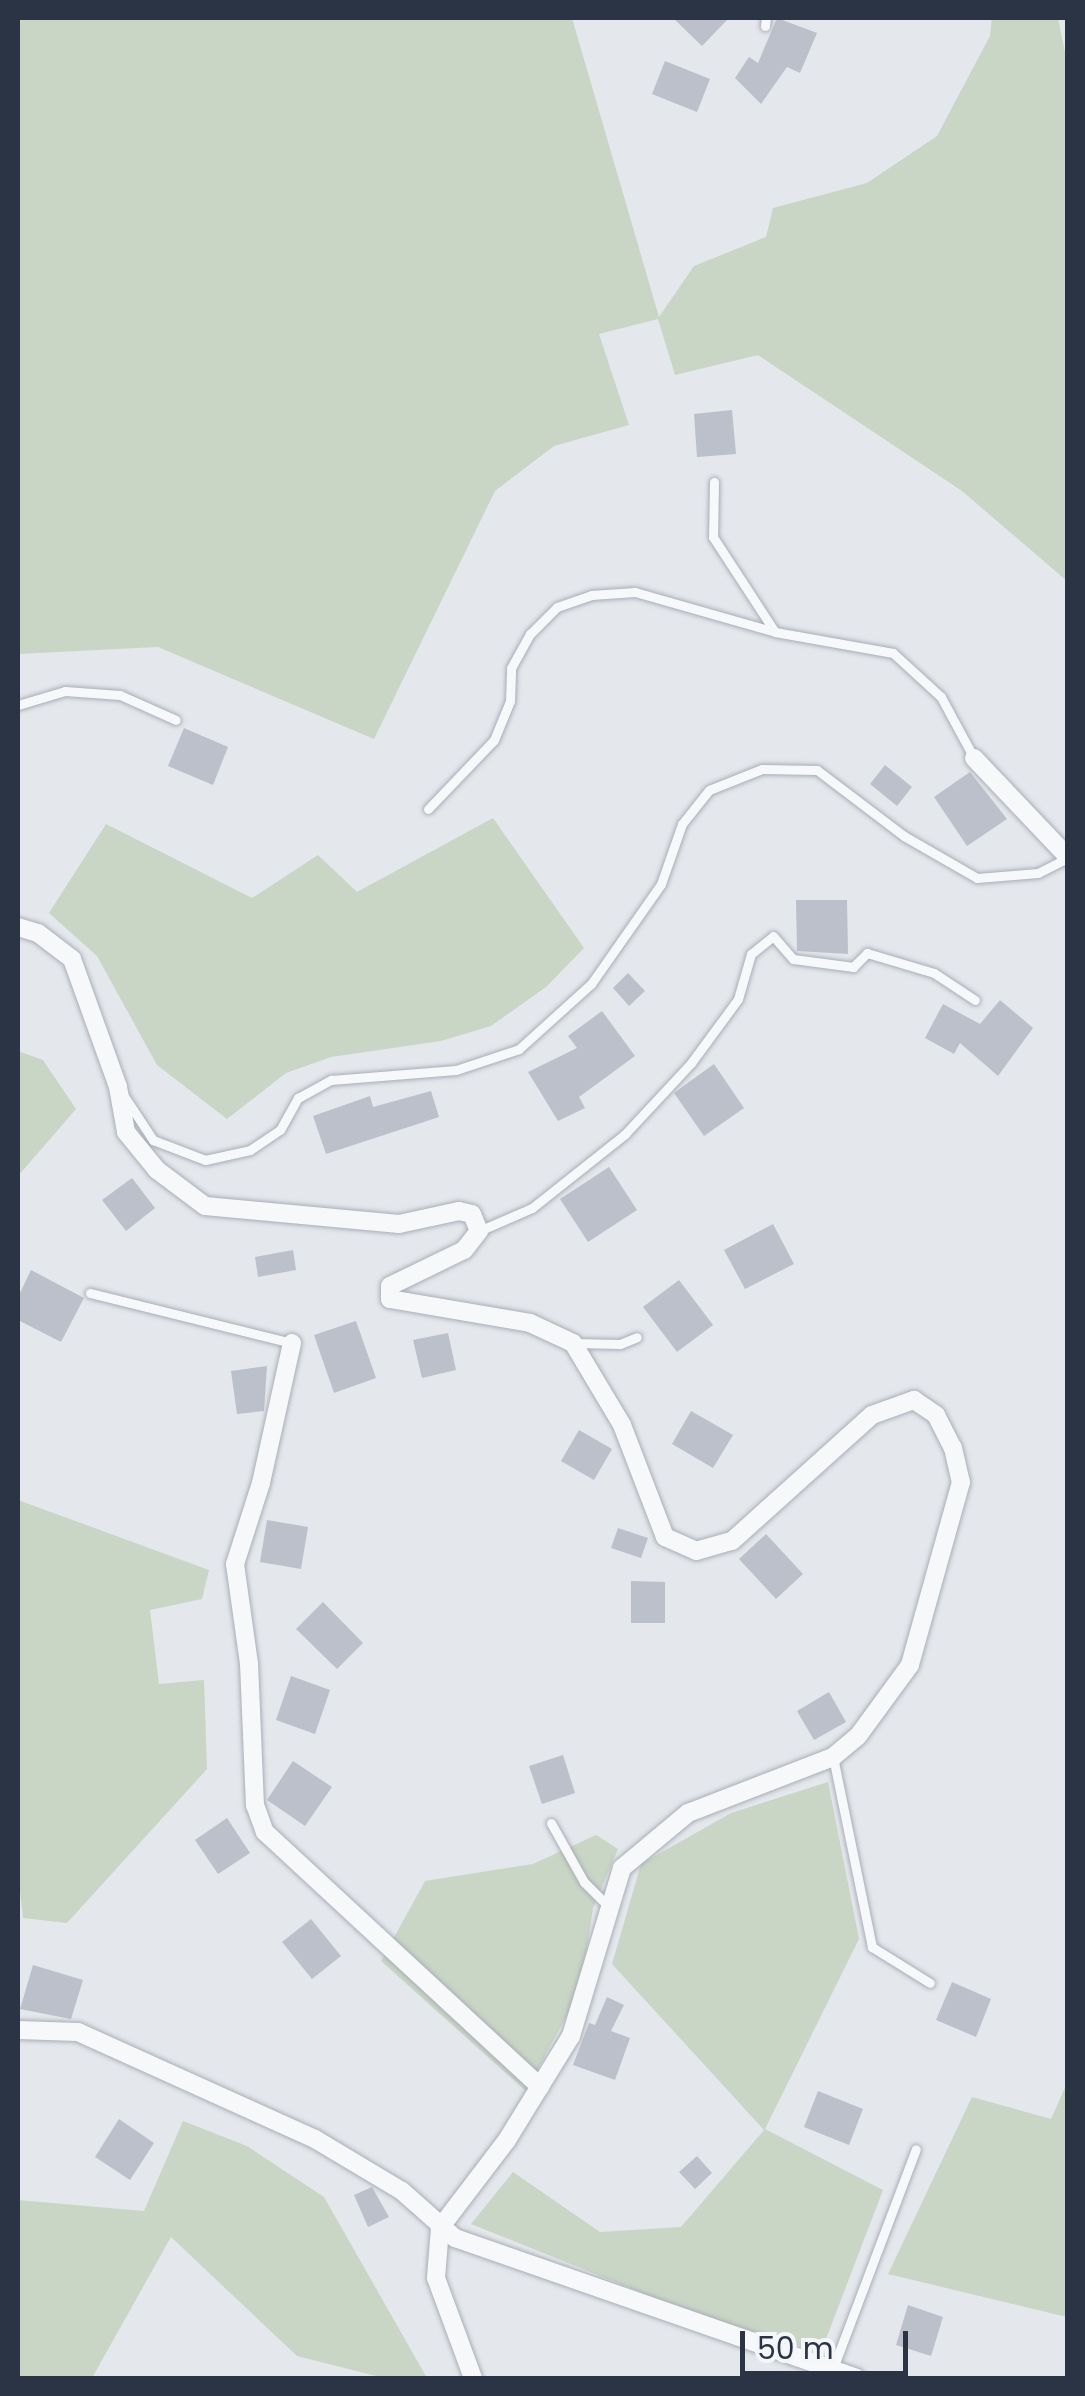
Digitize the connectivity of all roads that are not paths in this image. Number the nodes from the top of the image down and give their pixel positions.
1 (714, 482) dead end
2 (775, 632) junction
3 (18, 705) edge
4 (176, 720) dead end
5 (974, 758) joint
6 (428, 809) dead end
7 (1068, 857) edge
8 (18, 927) edge
9 (975, 1000) dead end
10 (118, 1087) junction
11 (479, 1231) junction
12 (90, 1292) dead end
13 (637, 1337) dead end
14 (292, 1343) joint
15 (573, 1343) junction
16 (833, 1756) junction
17 (552, 1823) dead end
18 (611, 1909) junction
19 (930, 1983) dead end
20 (18, 2030) edge
21 (540, 2088) junction
22 (916, 2149) dead end
23 (440, 2228) junction
24 (832, 2371) junction
25 (473, 2378) edge
26 (856, 2378) edge

1 - 2 lane
2 - 5 lane
2 - 6 lane
3 - 4 lane
5 - 7 street
7 - 10 lane
8 - 10 street
9 - 11 lane
10 - 11 street
11 - 15 street
12 - 14 lane
13 - 15 lane
14 - 21 street
15 - 16 street
16 - 18 street
16 - 19 lane
17 - 18 lane
18 - 21 street
20 - 23 street
21 - 23 street
22 - 24 lane
23 - 24 street
23 - 25 street
24 - 26 street

